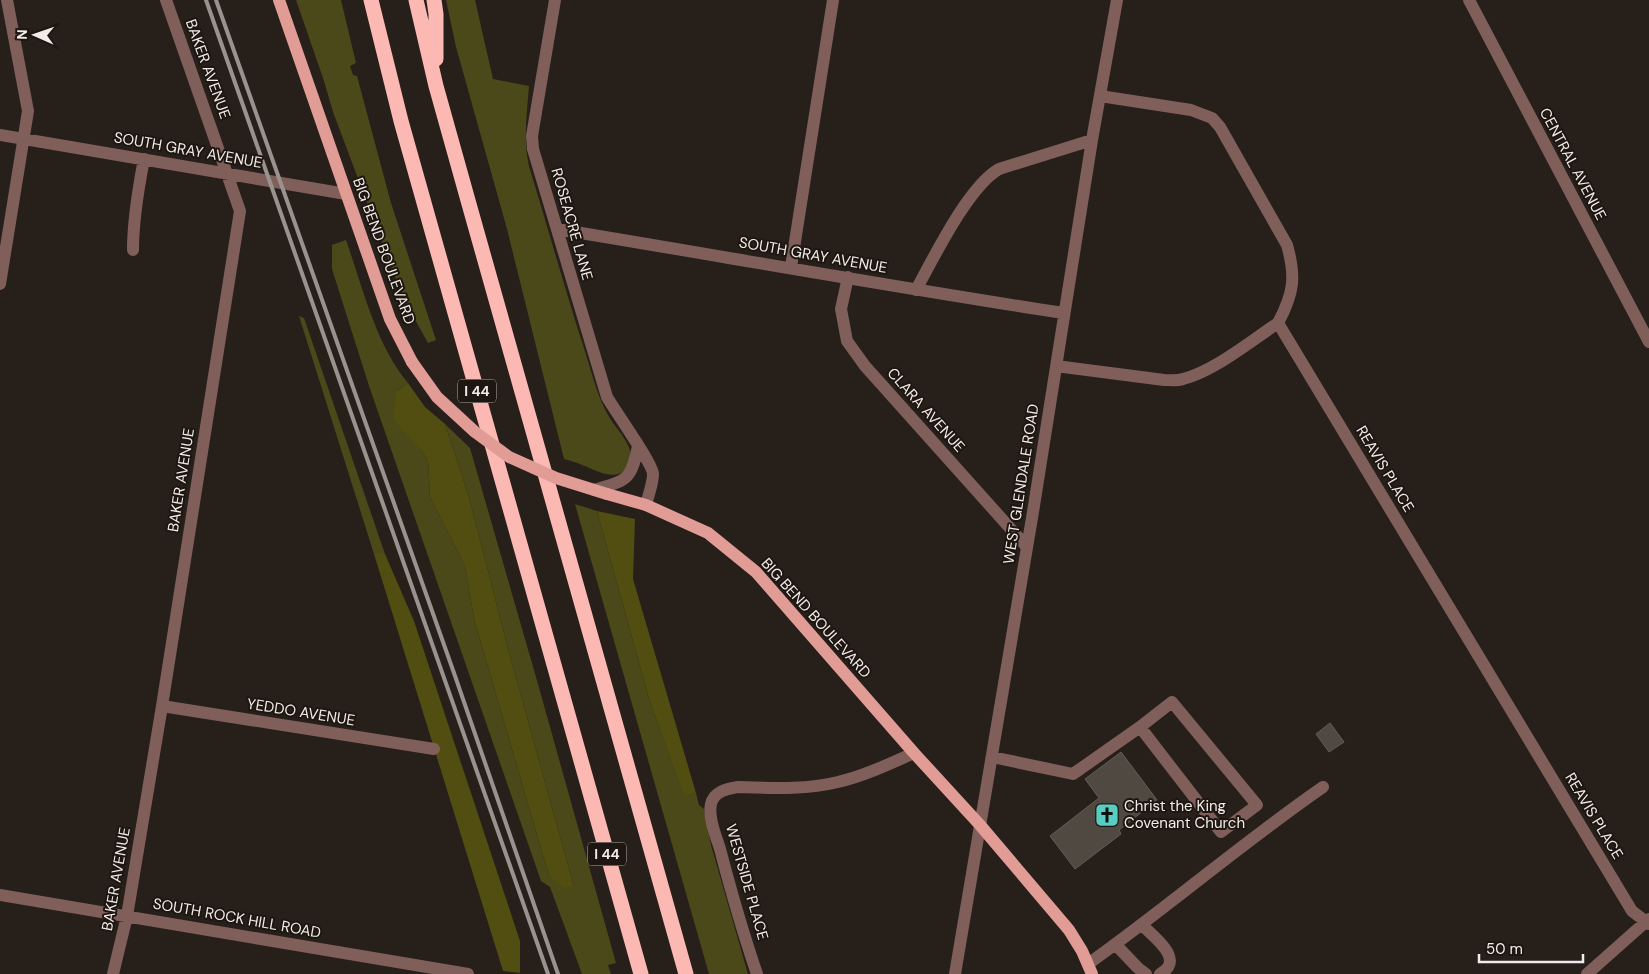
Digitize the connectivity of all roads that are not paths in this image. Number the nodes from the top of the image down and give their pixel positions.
1 (8, 0) edge
2 (166, 0) edge
3 (280, 0) edge
4 (361, 0) edge
5 (371, 0) edge
6 (416, 0) edge
7 (434, 0) edge
8 (554, 0) edge
9 (833, 0) edge
10 (1117, 0) edge
11 (1469, 0) edge
12 (382, 49) junction
13 (436, 86) junction
14 (1100, 96) junction
15 (0, 135) edge
16 (24, 139) junction
17 (1092, 140) junction
18 (144, 159) junction
19 (228, 173) junction
20 (346, 194) junction
21 (557, 229) junction
22 (133, 250) dead end
23 (791, 267) junction
24 (848, 277) junction
25 (0, 284) edge
26 (916, 290) junction
27 (1064, 313) junction
28 (1278, 323) junction
29 (1649, 342) edge
30 (1056, 366) junction
31 (638, 446) junction
32 (594, 490) junction
33 (646, 505) junction
34 (1027, 547) junction
35 (162, 706) junction
36 (1140, 727) junction
37 (434, 749) dead end
38 (914, 753) junction
39 (992, 757) junction
40 (1323, 787) dead end
41 (980, 825) junction
42 (0, 895) edge
43 (127, 916) junction
44 (1648, 922) edge
45 (1142, 925) junction
46 (1116, 945) junction
47 (1090, 969) edge
48 (113, 974) edge
49 (468, 974) edge
50 (641, 974) edge
51 (686, 974) edge
52 (757, 974) edge
53 (955, 974) edge
54 (1146, 974) edge
55 (1160, 974) edge
56 (1587, 974) edge

1 - 16 street
2 - 19 street, BAKER AVENUE
3 - 20 main road, BIG BEND BOULEVARD
4 - 12 highway
5 - 12 highway, I 44
6 - 13 highway, I 44
7 - 13 highway
8 - 21 street, ROSEACRE LANE
9 - 23 street
10 - 14 street, WEST GLENDALE ROAD
11 - 29 street, CENTRAL AVENUE
12 - 50 highway, I 44
13 - 51 highway, I 44
14 - 17 street, WEST GLENDALE ROAD
14 - 28 street
15 - 16 street, SOUTH GRAY AVENUE
16 - 18 street, SOUTH GRAY AVENUE
16 - 25 street
17 - 26 street
17 - 27 street, WEST GLENDALE ROAD
18 - 19 street, SOUTH GRAY AVENUE
18 - 22 street
19 - 20 street, SOUTH GRAY AVENUE
19 - 35 street, BAKER AVENUE
20 - 32 main road, BIG BEND BOULEVARD, bridge
21 - 23 street, SOUTH GRAY AVENUE
21 - 31 street, ROSEACRE LANE
23 - 24 street, SOUTH GRAY AVENUE
24 - 26 street, SOUTH GRAY AVENUE
24 - 34 street, CLARA AVENUE
26 - 27 street, SOUTH GRAY AVENUE
27 - 30 street, WEST GLENDALE ROAD
28 - 30 street
28 - 44 street, REAVIS PLACE
30 - 34 street, WEST GLENDALE ROAD
31 - 32 street
31 - 33 street, ROSEACRE LANE
32 - 33 main road, BIG BEND BOULEVARD, bridge
33 - 38 main road, BIG BEND BOULEVARD
34 - 39 street, WEST GLENDALE ROAD
35 - 37 street, YEDDO AVENUE
35 - 43 street, BAKER AVENUE
36 - 36 street
36 - 39 street
38 - 41 main road, BIG BEND BOULEVARD
38 - 52 street, WESTSIDE PLACE
39 - 41 street, WEST GLENDALE ROAD
40 - 45 street
41 - 47 main road, BIG BEND BOULEVARD
41 - 53 street, WEST GLENDALE ROAD
42 - 43 street, SOUTH ROCK HILL ROAD
43 - 48 street, BAKER AVENUE
43 - 49 street, SOUTH ROCK HILL ROAD
44 - 56 street
45 - 46 street
45 - 55 street
46 - 47 street
46 - 54 street

